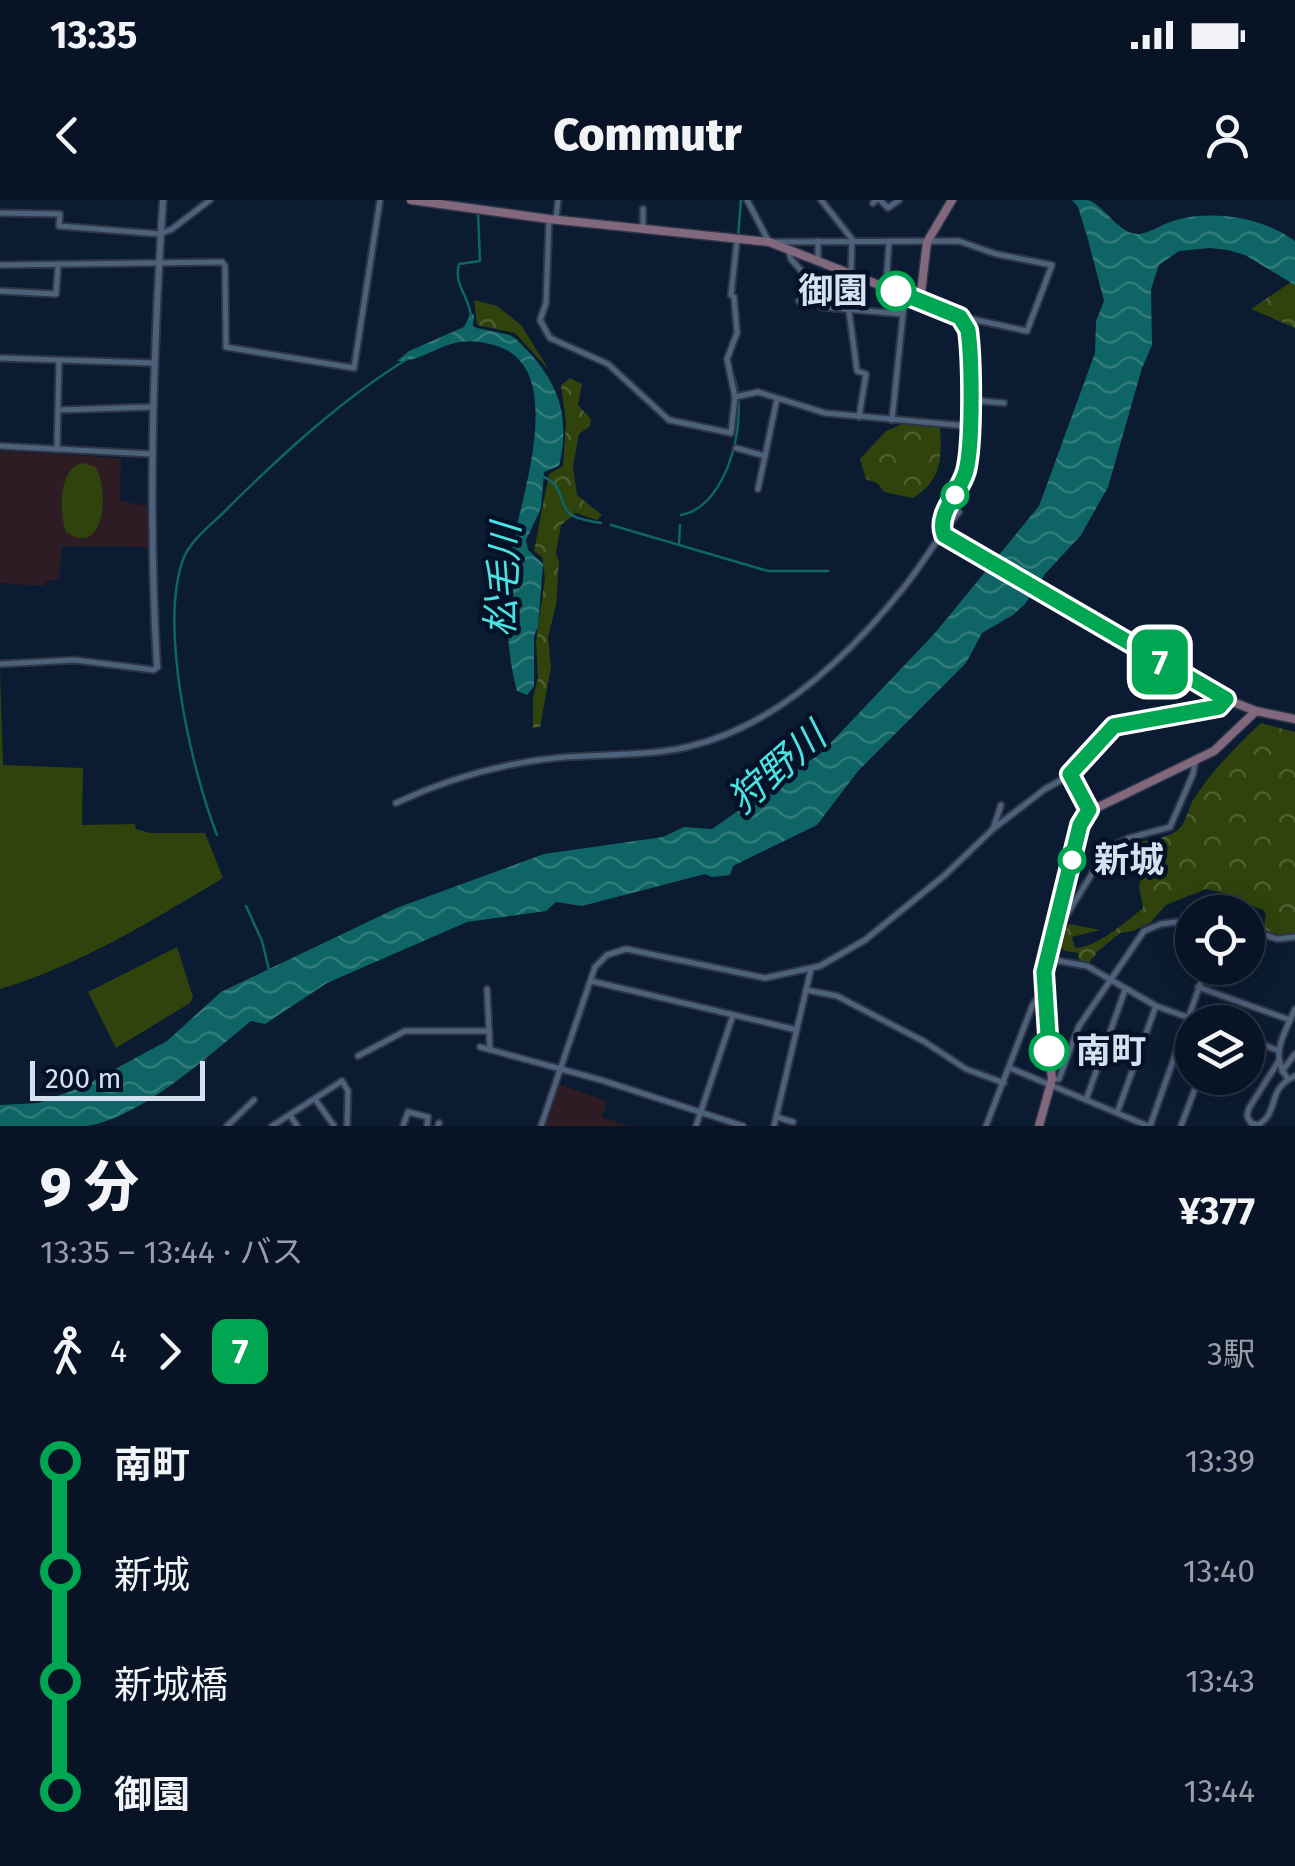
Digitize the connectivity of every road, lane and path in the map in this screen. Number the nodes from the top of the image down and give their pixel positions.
1 (163, 200) edge
2 (210, 200) edge
3 (380, 200) edge
4 (410, 200) edge
5 (558, 200) edge
6 (748, 200) edge
7 (821, 200) edge
8 (899, 200) edge
9 (952, 200) edge
10 (876, 201) edge
11 (643, 209) dead end
12 (0, 212) edge
13 (552, 220) junction
14 (643, 228) junction
15 (160, 234) junction
16 (738, 237) junction
17 (852, 240) junction
18 (818, 241) junction
19 (889, 241) junction
20 (769, 242) junction
21 (927, 242) junction
22 (788, 249) junction
23 (818, 260) junction
24 (158, 265) junction
25 (0, 266) edge
26 (58, 267) junction
27 (851, 273) junction
28 (886, 287) junction
29 (0, 291) edge
30 (906, 295) junction
31 (818, 299) junction
32 (799, 301) dead end
33 (920, 301) junction
34 (849, 311) junction
35 (903, 314) junction
36 (960, 317) junction
37 (0, 358) edge
38 (59, 361) junction
39 (152, 363) junction
40 (735, 397) junction
41 (777, 398) junction
42 (969, 400) junction
43 (1004, 403) dead end
44 (151, 407) junction
45 (58, 410) junction
46 (859, 417) junction
47 (892, 421) junction
48 (968, 426) junction
49 (0, 446) edge
50 (56, 448) junction
51 (736, 448) dead end
52 (152, 454) junction
53 (765, 456) junction
54 (758, 489) dead end
55 (959, 512) dead end
56 (944, 535) junction
57 (0, 664) edge
58 (158, 667) joint
59 (1226, 699) junction
60 (1256, 710) junction
61 (1295, 719) edge
62 (1195, 762) junction
63 (1070, 774) junction
64 (396, 803) dead end
65 (1001, 805) dead end
66 (1089, 810) junction
67 (993, 829) junction
68 (1175, 923) edge
69 (1056, 924) junction
70 (1265, 935) edge
71 (1295, 937) edge
72 (1046, 959) junction
73 (811, 969) junction
74 (1112, 979) junction
75 (590, 980) junction
76 (1198, 987) joint
77 (488, 989) dead end
78 (806, 990) junction
79 (1126, 990) junction
80 (1043, 997) junction
81 (1192, 1005) edge
82 (1156, 1006) junction
83 (1295, 1009) edge
84 (1175, 1013) edge
85 (733, 1014) junction
86 (1290, 1020) junction
87 (797, 1030) junction
88 (490, 1031) junction
89 (1265, 1046) edge
90 (480, 1047) dead end
91 (490, 1050) junction
92 (1277, 1050) junction
93 (1175, 1052) edge
94 (1295, 1054) edge
95 (358, 1056) dead end
96 (1278, 1062) junction
97 (562, 1068) junction
98 (1010, 1068) junction
99 (1282, 1071) junction
100 (1292, 1077) edge
101 (1051, 1082) junction
102 (1004, 1084) junction
103 (1192, 1095) edge
104 (315, 1099) junction
105 (254, 1100) dead end
106 (1086, 1100) junction
107 (701, 1111) junction
108 (1117, 1113) junction
109 (290, 1115) junction
110 (777, 1116) junction
111 (793, 1122) dead end
112 (226, 1126) edge
113 (272, 1126) edge
114 (297, 1126) edge
115 (334, 1126) edge
116 (347, 1126) edge
117 (404, 1126) edge
118 (427, 1126) edge
119 (540, 1126) edge
120 (696, 1126) edge
121 (743, 1126) edge
122 (774, 1126) edge
123 (986, 1126) edge
124 (1039, 1126) edge
125 (1149, 1126) edge
126 (1180, 1126) edge
127 (1253, 1126) edge

1 - 15 street
2 - 15 street
3 - 24 street
4 - 13 main road
5 - 13 street
6 - 20 street
7 - 17 street
8 - 10 street
9 - 21 main road
11 - 14 street
12 - 15 street
13 - 14 main road
13 - 40 street
14 - 16 main road
15 - 24 street
16 - 20 main road
16 - 40 street
17 - 18 street
17 - 19 street
17 - 27 street
18 - 20 street
18 - 23 street
19 - 21 street
19 - 28 street
20 - 22 main road
21 - 33 main road
21 - 36 street
22 - 23 main road
22 - 31 street
23 - 27 main road
24 - 26 street
24 - 39 street
25 - 26 street
26 - 29 street
27 - 28 main road
28 - 30 main road
30 - 33 main road
30 - 35 street
31 - 32 street
31 - 34 street
33 - 36 main road
34 - 35 street
34 - 46 street
35 - 47 street
36 - 42 main road
37 - 38 street
38 - 39 street
38 - 45 street
39 - 44 street
40 - 41 street
41 - 46 street
41 - 53 street
42 - 43 street
42 - 48 main road
44 - 45 street
44 - 52 street
45 - 50 street
46 - 47 street
47 - 48 street
48 - 56 main road
49 - 50 street
50 - 52 street
51 - 53 street
52 - 58 street
53 - 54 street
55 - 56 street
56 - 59 main road
56 - 64 street
57 - 58 street
59 - 60 main road
59 - 63 street
60 - 61 main road
60 - 62 main road
62 - 66 main road
62 - 69 street
63 - 66 street
63 - 67 street
65 - 67 street
66 - 69 main road
67 - 73 street
68 - 74 street
69 - 72 main road
70 - 71 street
72 - 74 street
72 - 80 main road
73 - 75 street
73 - 78 street
74 - 79 street
74 - 101 street
75 - 85 street
75 - 97 street
76 - 81 street
76 - 86 street
77 - 88 street
78 - 87 street
78 - 102 street
79 - 82 street
79 - 106 street
80 - 98 street
80 - 101 main road
82 - 84 street
82 - 108 street
83 - 86 street
85 - 87 street
85 - 107 street
86 - 92 street
87 - 110 street
88 - 91 street
88 - 95 street
89 - 92 street
90 - 91 street
91 - 97 street
92 - 96 street
93 - 125 street
94 - 99 street
96 - 99 street
96 - 127 street
97 - 107 street
97 - 119 street
98 - 101 street
98 - 102 street
99 - 100 street
100 - 127 street
101 - 106 street
101 - 124 main road
102 - 123 street
103 - 126 street
104 - 109 street
104 - 115 street
104 - 116 street
105 - 112 street
106 - 108 street
107 - 120 street
107 - 121 street
108 - 125 street
109 - 113 street
109 - 114 street
110 - 111 street
110 - 122 street
117 - 118 street

